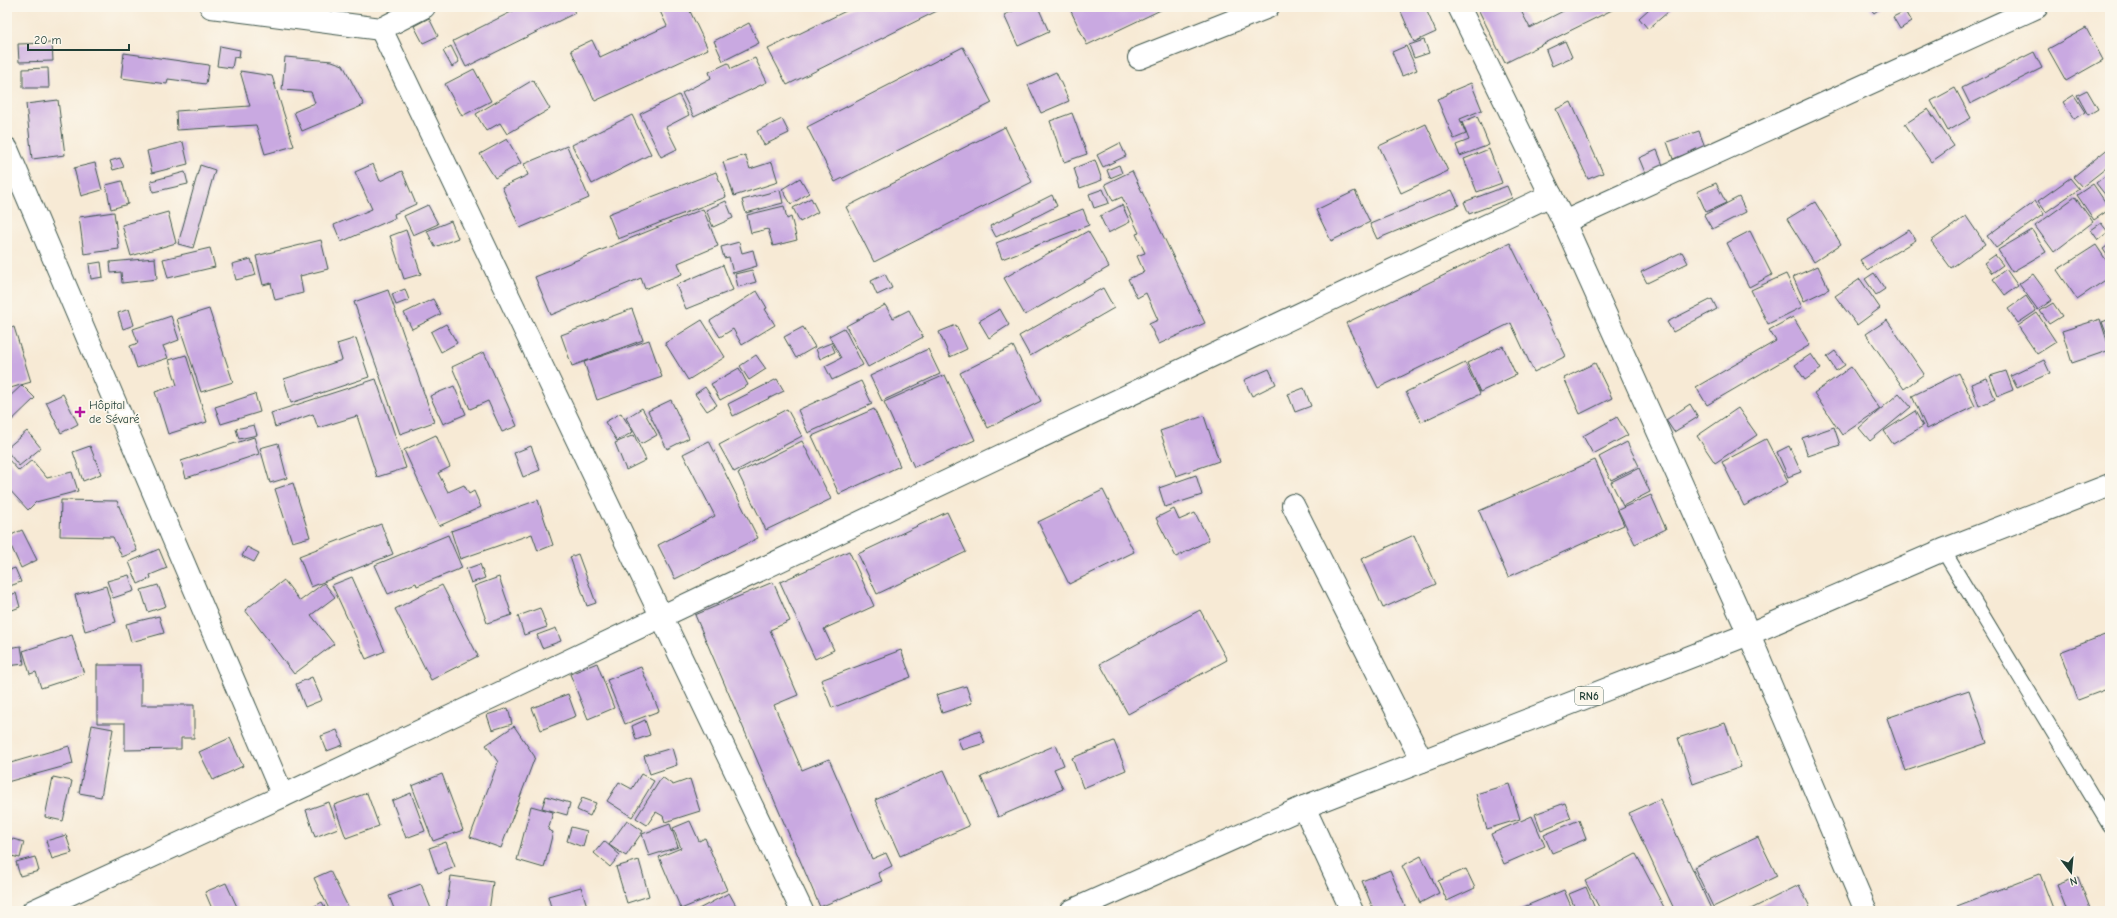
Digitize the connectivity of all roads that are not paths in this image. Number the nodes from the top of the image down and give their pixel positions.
1 (211, 7) edge
2 (424, 7) edge
3 (1268, 7) edge
4 (1459, 7) edge
5 (2037, 7) edge
6 (380, 29) junction
7 (1139, 58) dead end
8 (7, 149) edge
9 (1550, 195) junction
10 (1564, 222) junction
11 (2110, 484) edge
12 (1293, 505) dead end
13 (1943, 550) junction
14 (662, 617) junction
15 (1749, 634) junction
16 (1422, 761) junction
17 (283, 796) junction
18 (1304, 808) junction
19 (2110, 826) edge
20 (32, 911) edge
21 (802, 911) edge
22 (1071, 911) edge
23 (1352, 911) edge
24 (1866, 911) edge

1 - 6 street
2 - 6 street
3 - 7 street
4 - 9 street
5 - 10 street
6 - 14 street
8 - 17 street
9 - 10 street
9 - 14 street
10 - 15 street
11 - 13 street, RN6
12 - 16 street
13 - 15 street, RN6
13 - 19 lane
14 - 17 street
14 - 21 street
15 - 16 street, RN6
15 - 24 street
16 - 18 street, RN6
17 - 20 street
18 - 22 street, RN6
18 - 23 street

